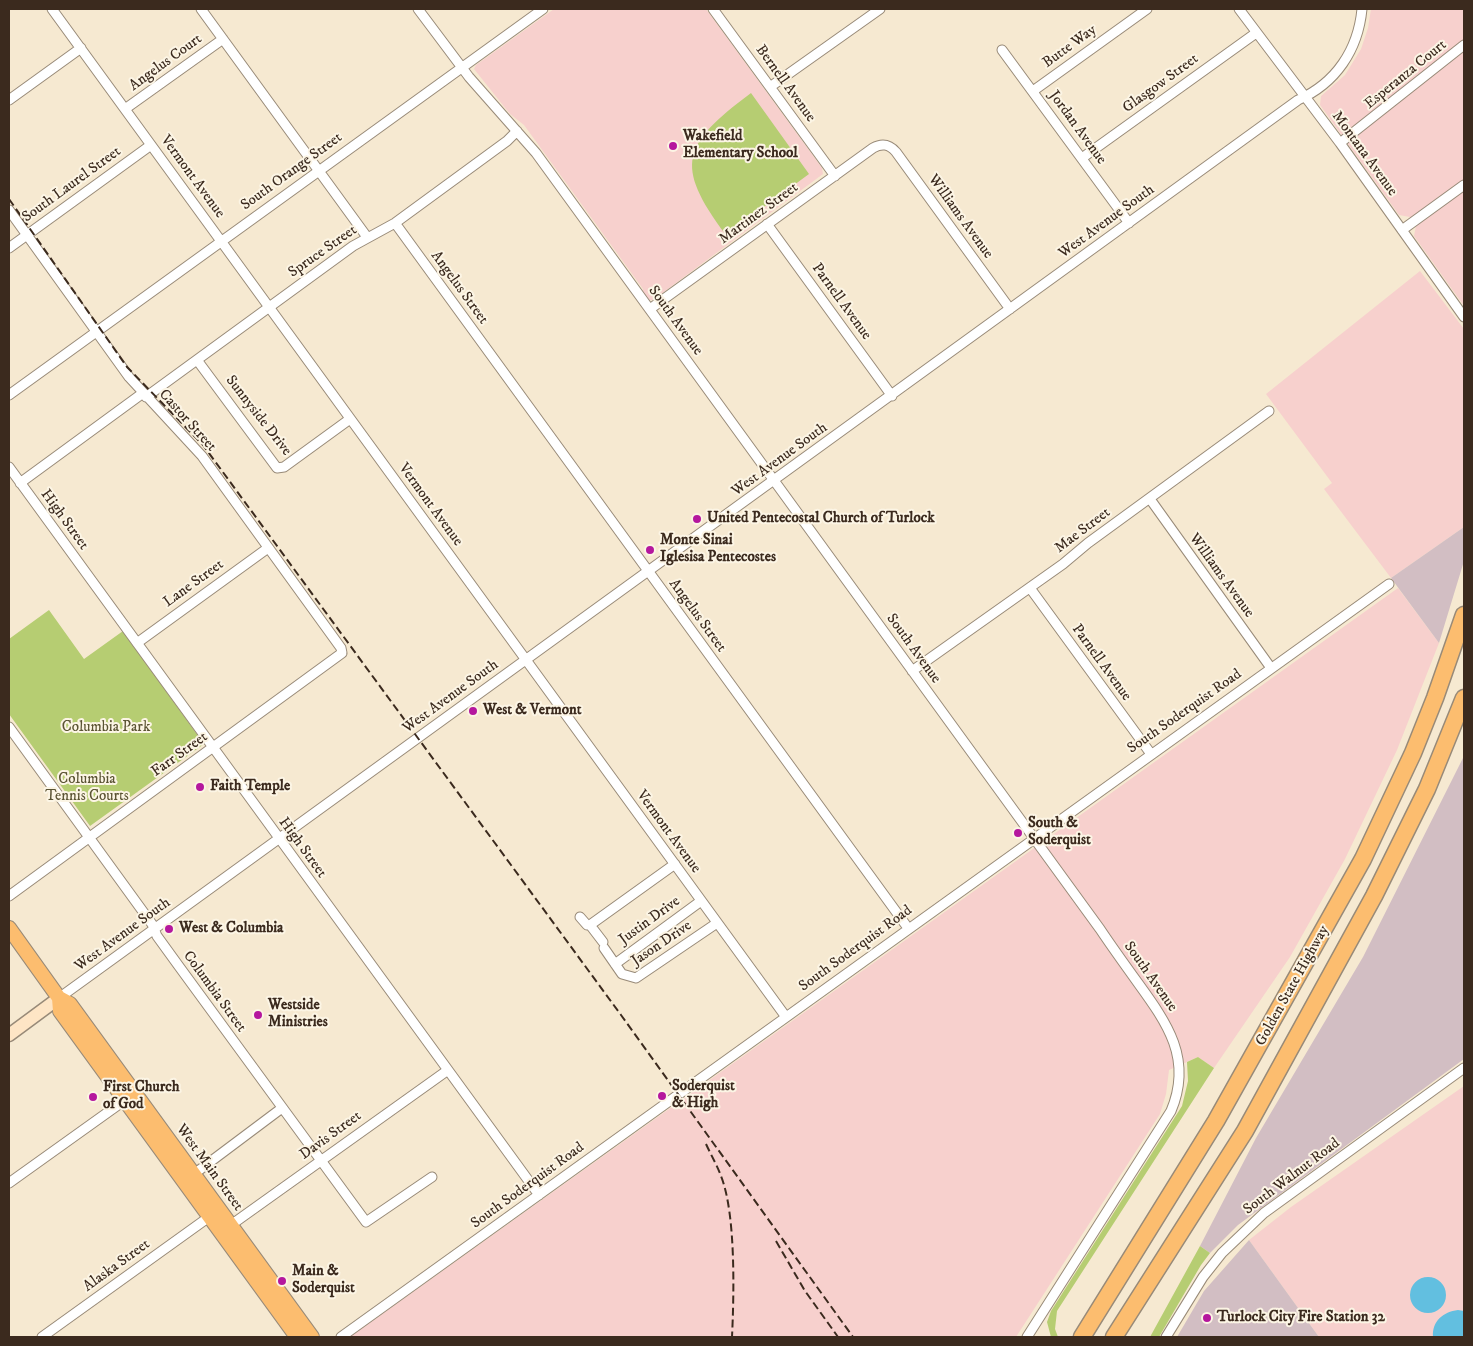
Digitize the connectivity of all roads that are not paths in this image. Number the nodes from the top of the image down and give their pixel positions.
1 (52, 9) edge
2 (201, 9) edge
3 (418, 9) edge
4 (543, 9) edge
5 (714, 9) edge
6 (880, 9) edge
7 (1147, 9) edge
8 (1239, 9) edge
9 (1362, 9) edge
10 (1256, 33) junction
11 (223, 39) junction
12 (1464, 45) edge
13 (81, 48) junction
14 (1002, 50) dead end
15 (462, 67) junction
16 (770, 87) junction
17 (1032, 91) junction
18 (1304, 97) junction
19 (9, 100) edge
20 (125, 109) junction
21 (517, 131) junction
22 (1340, 144) junction
23 (151, 145) junction
24 (885, 145) joint
25 (1082, 158) junction
26 (318, 170) junction
27 (834, 176) junction
28 (1464, 185) edge
29 (9, 210) edge
30 (395, 222) junction
31 (1129, 222) junction
32 (767, 224) junction
33 (1402, 230) junction
34 (27, 235) junction
35 (367, 237) junction
36 (221, 240) junction
37 (9, 248) edge
38 (269, 307) junction
39 (650, 309) junction
40 (1010, 309) junction
41 (1464, 317) edge
42 (96, 331) junction
43 (197, 360) junction
44 (9, 395) edge
45 (145, 395) junction
46 (892, 396) junction
47 (1269, 412) dead end
48 (350, 419) junction
49 (9, 467) edge
50 (774, 481) junction
51 (20, 483) junction
52 (1150, 499) junction
53 (268, 548) junction
54 (648, 572) junction
55 (1389, 584) dead end
56 (1030, 588) junction
57 (1464, 615) edge
58 (137, 643) junction
59 (342, 653) joint
60 (526, 660) junction
61 (1271, 668) junction
62 (912, 671) junction
63 (1464, 698) edge
64 (9, 728) edge
65 (213, 748) junction
66 (1151, 754) junction
67 (89, 838) junction
68 (1033, 838) junction
69 (279, 839) junction
70 (674, 864) junction
71 (9, 896) edge
72 (701, 901) junction
73 (580, 917) dead end
74 (717, 923) junction
75 (590, 925) junction
76 (9, 928) edge
77 (908, 928) junction
78 (154, 929) junction
79 (615, 964) junction
80 (59, 998) junction
81 (786, 1017) junction
82 (9, 1035) edge
83 (1464, 1068) edge
84 (448, 1070) junction
85 (125, 1100) junction
86 (282, 1108) junction
87 (320, 1161) junction
88 (432, 1177) dead end
89 (189, 1178) junction
90 (9, 1183) edge
91 (539, 1195) junction
92 (208, 1216) junction
93 (231, 1225) junction
94 (42, 1337) edge
95 (297, 1337) edge
96 (312, 1337) edge
97 (341, 1337) edge
98 (1029, 1337) edge
99 (1082, 1337) edge
100 (1114, 1337) edge
101 (1166, 1337) edge

1 - 13 street, Vermont Avenue
2 - 11 street
3 - 15 street, South Avenue
4 - 15 street, South Orange Street
5 - 16 street, Bernell Avenue
6 - 16 street
7 - 17 street, Butte Way
8 - 10 street, Montana Avenue
9 - 18 street, West Avenue South
10 - 18 street, Montana Avenue
10 - 25 street, Glasgow Street
11 - 20 street, Angelus Court
11 - 26 street
12 - 22 street, Esperanza Court
13 - 19 street
13 - 20 street, Vermont Avenue
14 - 17 street, Jordan Avenue
15 - 21 street, South Avenue
15 - 26 street, South Orange Street
16 - 27 street, Bernell Avenue
17 - 25 street, Jordan Avenue
18 - 22 street, Montana Avenue
18 - 31 street, West Avenue South
20 - 23 street, Vermont Avenue
21 - 30 street, Spruce Street
21 - 39 street, South Avenue
22 - 33 street, Montana Avenue
23 - 34 street, South Laurel Street
23 - 36 street, Vermont Avenue
24 - 27 street, Martinez Street
24 - 40 street, Williams Avenue
25 - 31 street, Jordan Avenue
26 - 35 street
26 - 36 street, South Orange Street
27 - 32 street, Martinez Street
28 - 33 street
29 - 34 street, Castor Street
30 - 35 street, Spruce Street
30 - 54 street, Angelus Street
31 - 40 street, West Avenue South
32 - 39 street, Martinez Street
32 - 46 street, Parnell Avenue
33 - 41 street, Montana Avenue
34 - 37 street, South Laurel Street
34 - 42 street, Castor Street
35 - 38 street, Spruce Street
36 - 38 street, Vermont Avenue
36 - 42 street, South Orange Street
38 - 43 street, Spruce Street
38 - 48 street, Vermont Avenue
39 - 50 street, South Avenue
40 - 46 street, West Avenue South
42 - 44 street, South Orange Street
42 - 45 street, Castor Street
43 - 45 street, Spruce Street
43 - 48 street, Sunnyside Drive
45 - 51 street, Spruce Street
45 - 53 street, Castor Street
46 - 50 street, West Avenue South
47 - 52 street, Mae Street
48 - 60 street, Vermont Avenue
49 - 51 street, High Street
50 - 54 street, West Avenue South
50 - 62 street, South Avenue
51 - 58 street, High Street
52 - 56 street, Mae Street
52 - 61 street, Williams Avenue
53 - 58 street, Lane Street
53 - 59 street, Castor Street
54 - 60 street, West Avenue South
54 - 77 street, Angelus Street
55 - 61 street, South Soderquist Road
56 - 62 street, Mae Street
56 - 66 street, Parnell Avenue
57 - 99 highway, Golden State Highway
58 - 65 street, High Street
59 - 65 street, Farr Street
60 - 69 street, West Avenue South
60 - 70 street, Vermont Avenue
61 - 66 street, South Soderquist Road
62 - 68 street, South Avenue
63 - 100 highway, Golden State Highway
64 - 67 street, Columbia Street
65 - 67 street, Farr Street
65 - 69 street, High Street
66 - 68 street, South Soderquist Road
67 - 71 street, Farr Street
67 - 78 street, Columbia Street
68 - 77 street, South Soderquist Road
68 - 98 street, South Avenue
69 - 78 street, West Avenue South
69 - 84 street, High Street
70 - 72 street, Vermont Avenue
70 - 75 street
72 - 74 street, Vermont Avenue
72 - 79 street, Justin Drive
73 - 75 street, Jason Drive
74 - 79 street, Jason Drive
74 - 81 street, Vermont Avenue
75 - 79 street, Jason Drive
76 - 80 main road, West Main Street
77 - 81 street, South Soderquist Road
78 - 80 street, West Avenue South
78 - 86 street, Columbia Street
80 - 82 street
80 - 85 main road, West Main Street
80 - 89 main road, West Main Street
81 - 91 street, South Soderquist Road
83 - 101 street, South Walnut Road
84 - 87 street, Davis Street
84 - 91 street, High Street
85 - 89 main road, West Main Street
85 - 90 street
86 - 87 street, Columbia Street
86 - 89 street
87 - 88 street, Columbia Street
87 - 93 street, Davis Street
89 - 92 main road, West Main Street
89 - 93 main road, West Main Street
91 - 97 street, South Soderquist Road
92 - 94 street, Alaska Street
92 - 95 main road, West Main Street
93 - 96 main road, West Main Street

